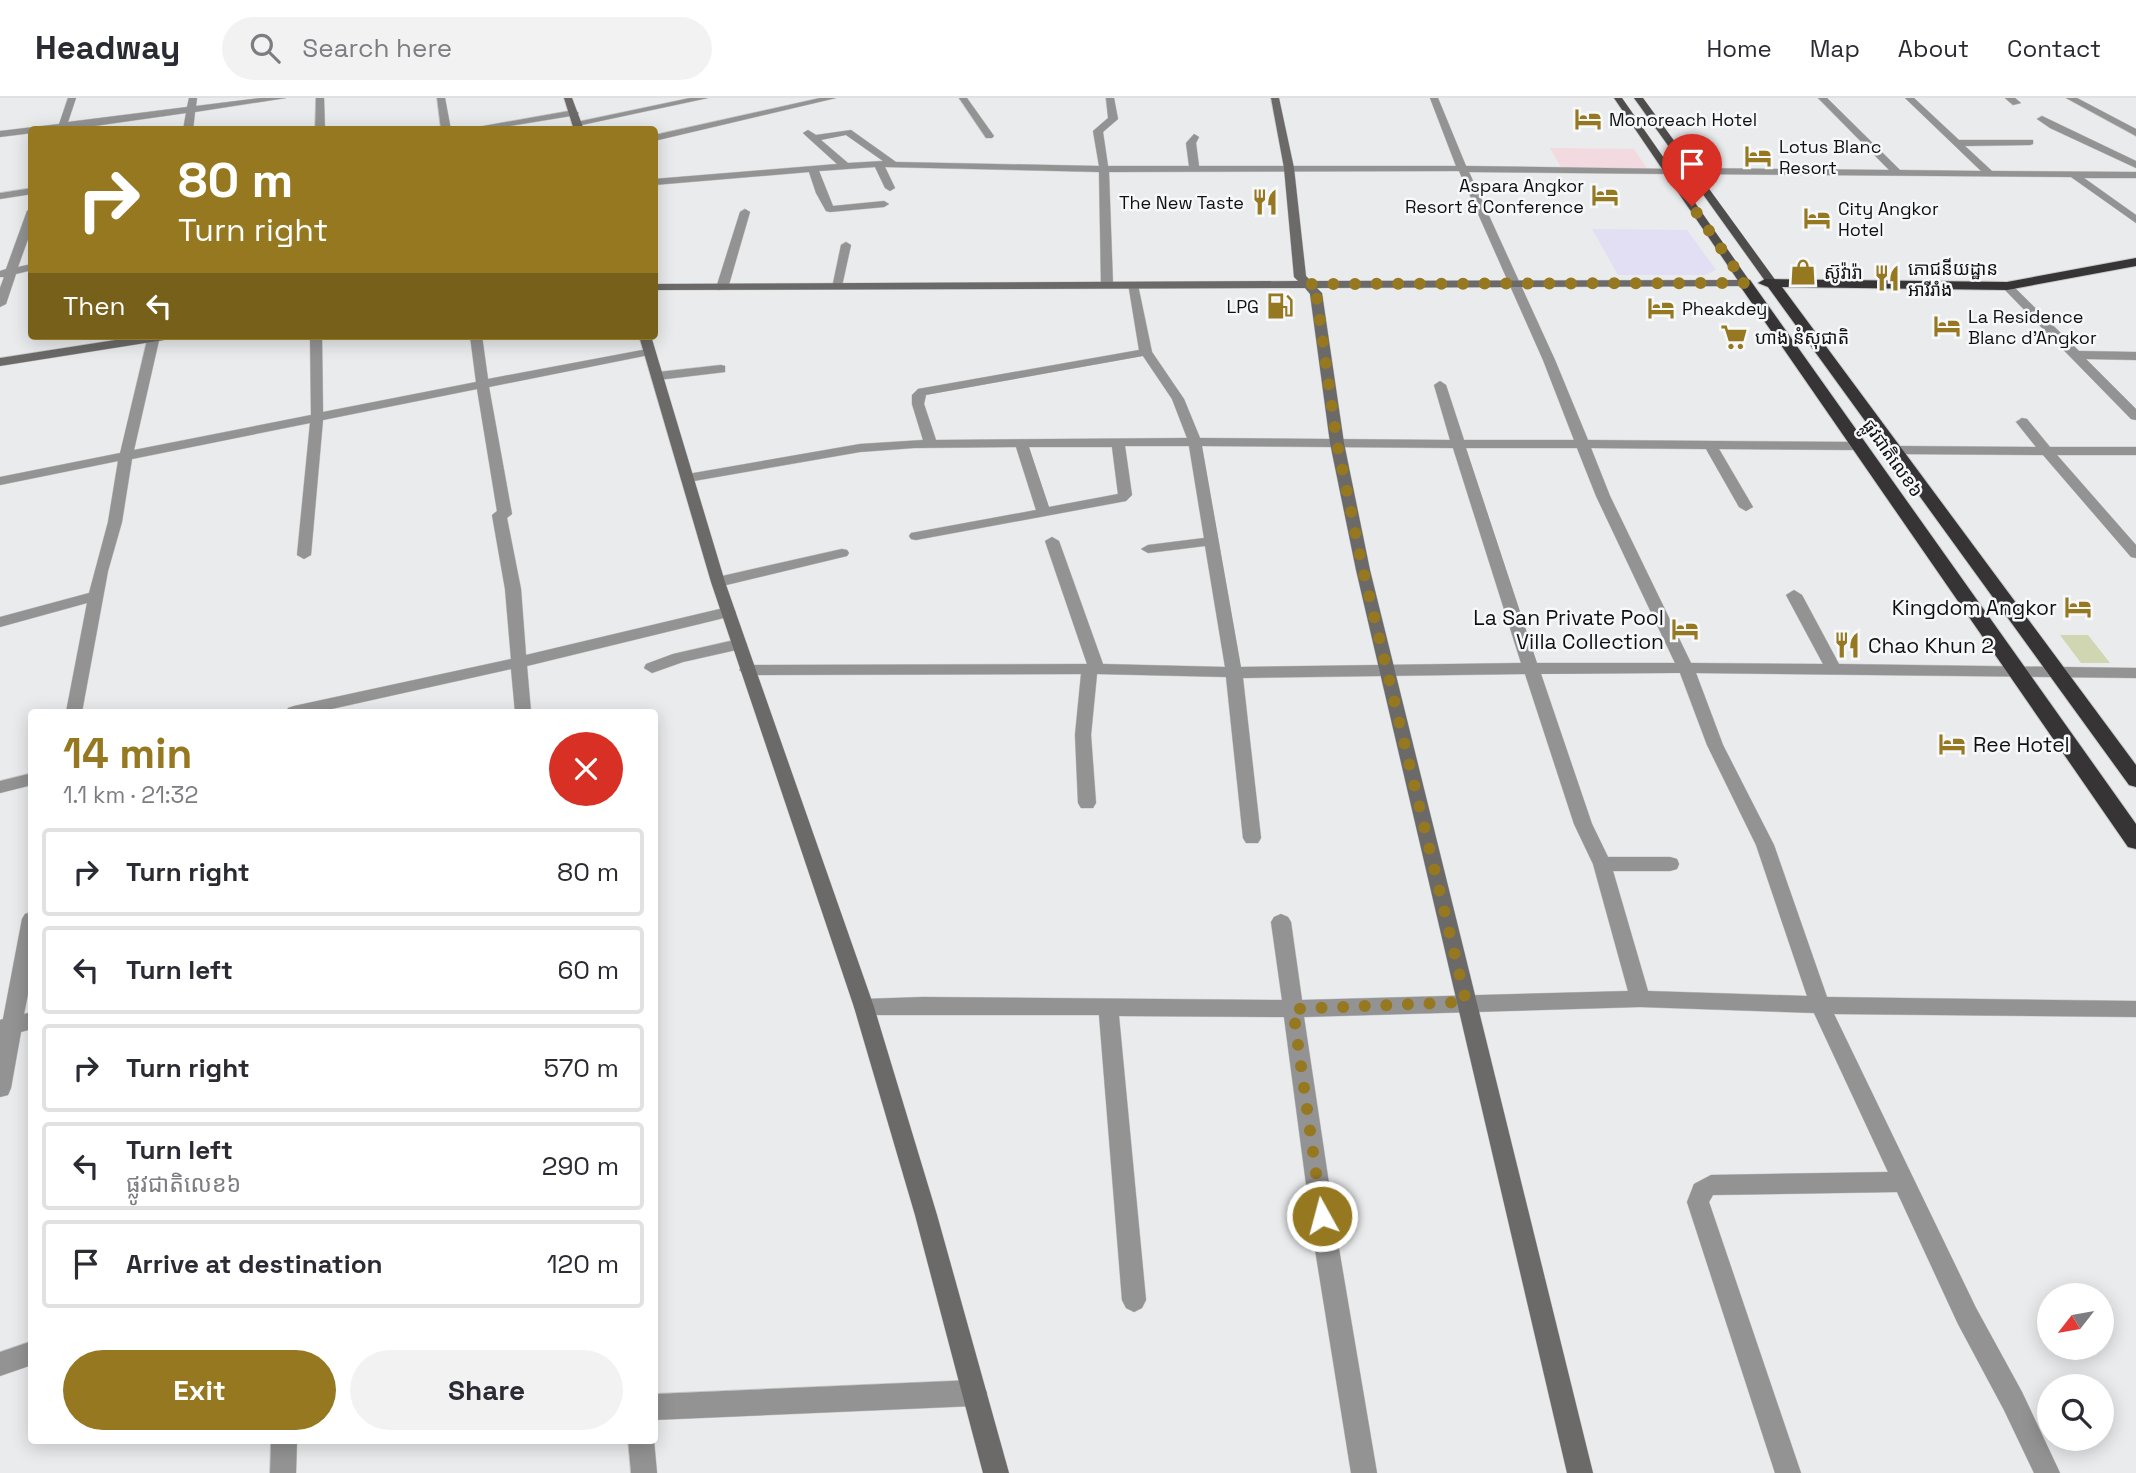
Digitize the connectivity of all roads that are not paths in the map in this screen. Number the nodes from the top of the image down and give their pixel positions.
1 (72, 98) edge
2 (193, 98) edge
3 (282, 98) edge
4 (320, 98) edge
5 (442, 98) edge
6 (568, 98) edge
7 (704, 98) edge
8 (832, 98) edge
9 (963, 98) edge
10 (1111, 98) edge
11 (1275, 98) edge
12 (1434, 98) edge
13 (1618, 98) edge
14 (1638, 98) edge
15 (1822, 98) edge
16 (1909, 98) edge
17 (2070, 98) edge
18 (191, 109) junction
19 (2042, 118) dead end
20 (577, 122) edge
21 (61, 126) edge
22 (68, 126) edge
23 (189, 126) edge
24 (320, 126) edge
25 (446, 126) edge
26 (521, 126) edge
27 (2124, 126) junction
28 (2136, 126) edge
29 (28, 131) edge
30 (2136, 133) edge
31 (0, 134) edge
32 (989, 136) dead end
33 (1194, 136) dead end
34 (658, 137) edge
35 (2030, 142) dead end
36 (1957, 143) junction
37 (879, 164) junction
38 (845, 165) junction
39 (894, 165) junction
40 (2136, 165) edge
41 (1289, 168) junction
42 (813, 169) junction
43 (1104, 169) junction
44 (1194, 169) junction
45 (1462, 169) junction
46 (1691, 171) junction
47 (1669, 172) junction
48 (1899, 174) junction
49 (1990, 174) junction
50 (2074, 175) junction
51 (2136, 175) edge
52 (658, 183) edge
53 (890, 188) dead end
54 (28, 192) edge
55 (0, 196) edge
56 (884, 204) dead end
57 (745, 212) dead end
58 (28, 220) edge
59 (2136, 220) edge
60 (846, 245) dead end
61 (2136, 262) edge
62 (28, 268) edge
63 (5, 272) edge
64 (1745, 283) junction
65 (1772, 283) junction
66 (1308, 284) junction
67 (1517, 284) junction
68 (1107, 285) junction
69 (1132, 285) junction
70 (836, 286) junction
71 (2007, 286) junction
72 (658, 288) edge
73 (722, 288) junction
74 (0, 304) edge
75 (138, 340) edge
76 (156, 340) edge
77 (316, 340) edge
78 (476, 340) edge
79 (647, 343) edge
80 (1146, 352) junction
81 (2076, 355) junction
82 (2136, 356) edge
83 (0, 362) edge
84 (721, 369) dead end
85 (658, 376) junction
86 (482, 384) junction
87 (1440, 385) dead end
88 (2136, 416) edge
89 (317, 418) junction
90 (2022, 422) dead end
91 (1195, 442) junction
92 (1021, 443) junction
93 (1118, 443) junction
94 (1337, 443) junction
95 (932, 444) junction
96 (1458, 444) junction
97 (1584, 446) junction
98 (1711, 446) junction
99 (1859, 446) junction
100 (1895, 450) junction
101 (2046, 451) junction
102 (2136, 451) edge
103 (126, 455) junction
104 (688, 478) junction
105 (0, 481) edge
106 (1746, 507) dead end
107 (1044, 513) junction
108 (916, 536) dead end
109 (1052, 541) dead end
110 (1212, 541) junction
111 (1148, 548) dead end
112 (842, 553) dead end
113 (2136, 554) edge
114 (304, 555) dead end
115 (718, 582) junction
116 (1794, 595) dead end
117 (97, 596) junction
118 (728, 611) junction
119 (0, 622) edge
120 (739, 644) junction
121 (517, 662) junction
122 (652, 668) dead end
123 (1532, 668) junction
124 (1686, 668) junction
125 (1093, 669) junction
126 (1385, 669) junction
127 (747, 670) junction
128 (1834, 670) junction
129 (2015, 670) junction
130 (2055, 672) junction
131 (1234, 673) junction
132 (2136, 673) edge
133 (75, 709) edge
134 (308, 709) edge
135 (523, 709) edge
136 (28, 780) edge
137 (2136, 780) edge
138 (0, 787) edge
139 (1087, 803) dead end
140 (1252, 838) dead end
141 (2136, 841) edge
142 (1602, 864) junction
143 (1670, 864) dead end
144 (1282, 922) dead end
145 (28, 944) edge
146 (1640, 999) junction
147 (1466, 1002) junction
148 (1819, 1005) junction
149 (1108, 1006) junction
150 (864, 1007) junction
151 (1293, 1009) junction
152 (2136, 1009) edge
153 (15, 1025) edge
154 (0, 1088) edge
155 (1903, 1182) junction
156 (1134, 1300) dead end
157 (28, 1354) edge
158 (0, 1364) edge
159 (974, 1393) junction
160 (658, 1407) edge
161 (284, 1444) edge
162 (641, 1444) edge
163 (284, 1473) edge
164 (645, 1473) edge
165 (996, 1473) edge
166 (1364, 1473) edge
167 (1580, 1473) edge
168 (1788, 1473) edge
169 (2047, 1473) edge

1 - 21 street
2 - 18 street
3 - 18 street
4 - 24 street
5 - 25 street
6 - 20 street
7 - 20 street
8 - 34 street
9 - 32 street
10 - 43 street
11 - 41 street
12 - 45 street
13 - 47 main road, ផ្លូវជាតិលេខ៦
14 - 46 main road, ផ្លូវជាតិលេខ៦
15 - 48 street
16 - 36 street
17 - 27 street
18 - 22 street
18 - 23 street
19 - 40 street
20 - 26 street
27 - 28 street
27 - 30 street
29 - 31 street
33 - 44 street
35 - 36 street
36 - 49 street
37 - 38 street
37 - 39 street
37 - 53 street
38 - 39 street
38 - 42 street
39 - 43 street
41 - 44 street
41 - 45 street
41 - 66 street
42 - 52 street
42 - 56 street
43 - 44 street
43 - 68 street
45 - 47 street
45 - 67 street
46 - 48 street
46 - 65 main road, ផ្លូវជាតិលេខ៦
47 - 64 main road, ផ្លូវជាតិលេខ៦
48 - 49 street
49 - 50 street
50 - 51 street
50 - 59 street
54 - 55 street
57 - 73 street
58 - 63 street
60 - 70 street
61 - 71 highway
62 - 63 street
63 - 74 street
64 - 65 highway
64 - 67 street
64 - 99 highway, ផ្លូវជាតិលេខ៦
65 - 71 highway
65 - 100 highway, ផ្លូវជាតិលេខ៦
66 - 67 street
66 - 69 street
66 - 94 street
67 - 97 street
68 - 69 street
68 - 70 street
69 - 80 street
70 - 73 street
71 - 81 street
72 - 73 street
75 - 83 street
76 - 103 street
77 - 89 street
78 - 86 street
79 - 85 street
79 - 86 street
80 - 91 street
80 - 95 street
81 - 82 street
81 - 88 street
84 - 85 street
85 - 104 street
86 - 89 street
86 - 121 street
87 - 96 street
89 - 103 street
89 - 114 street
90 - 101 street
91 - 93 street
91 - 94 street
91 - 110 street
92 - 93 street
92 - 95 street
92 - 107 street
93 - 107 street
94 - 96 street
94 - 126 street
95 - 104 street
96 - 97 street
96 - 123 street
97 - 98 street
97 - 124 street
98 - 99 street
98 - 106 street
99 - 129 highway, ផ្លូវជាតិលេខ៦
100 - 101 street
100 - 130 highway, ផ្លូវជាតិលេខ៦
101 - 102 street
101 - 113 street
103 - 105 street
103 - 117 street
104 - 115 street
107 - 108 street
109 - 125 street
110 - 111 street
110 - 131 street
112 - 115 street
115 - 118 street
116 - 128 street
117 - 119 street
117 - 133 street
118 - 120 street
118 - 121 street
120 - 122 street
120 - 127 street
121 - 134 street
121 - 135 street
123 - 124 street
123 - 126 street
123 - 142 street
124 - 128 street
124 - 148 street
125 - 127 street
125 - 131 street
125 - 139 street
126 - 131 street
126 - 147 street
127 - 150 street
128 - 129 street
129 - 130 street
129 - 141 highway, ផ្លូវជាតិលេខ៦
130 - 132 street
130 - 137 highway, ផ្លូវជាតិលេខ៦
131 - 140 street
136 - 138 street
142 - 143 street
142 - 146 street
144 - 151 street
145 - 153 street
146 - 147 street
146 - 148 street
147 - 151 street
147 - 167 street
148 - 152 street
148 - 155 street
149 - 150 street
149 - 151 street
149 - 156 street
150 - 159 street
151 - 166 street
153 - 154 street
155 - 168 street
155 - 169 street
157 - 158 street
159 - 160 street
159 - 165 street
161 - 163 street
162 - 164 street

